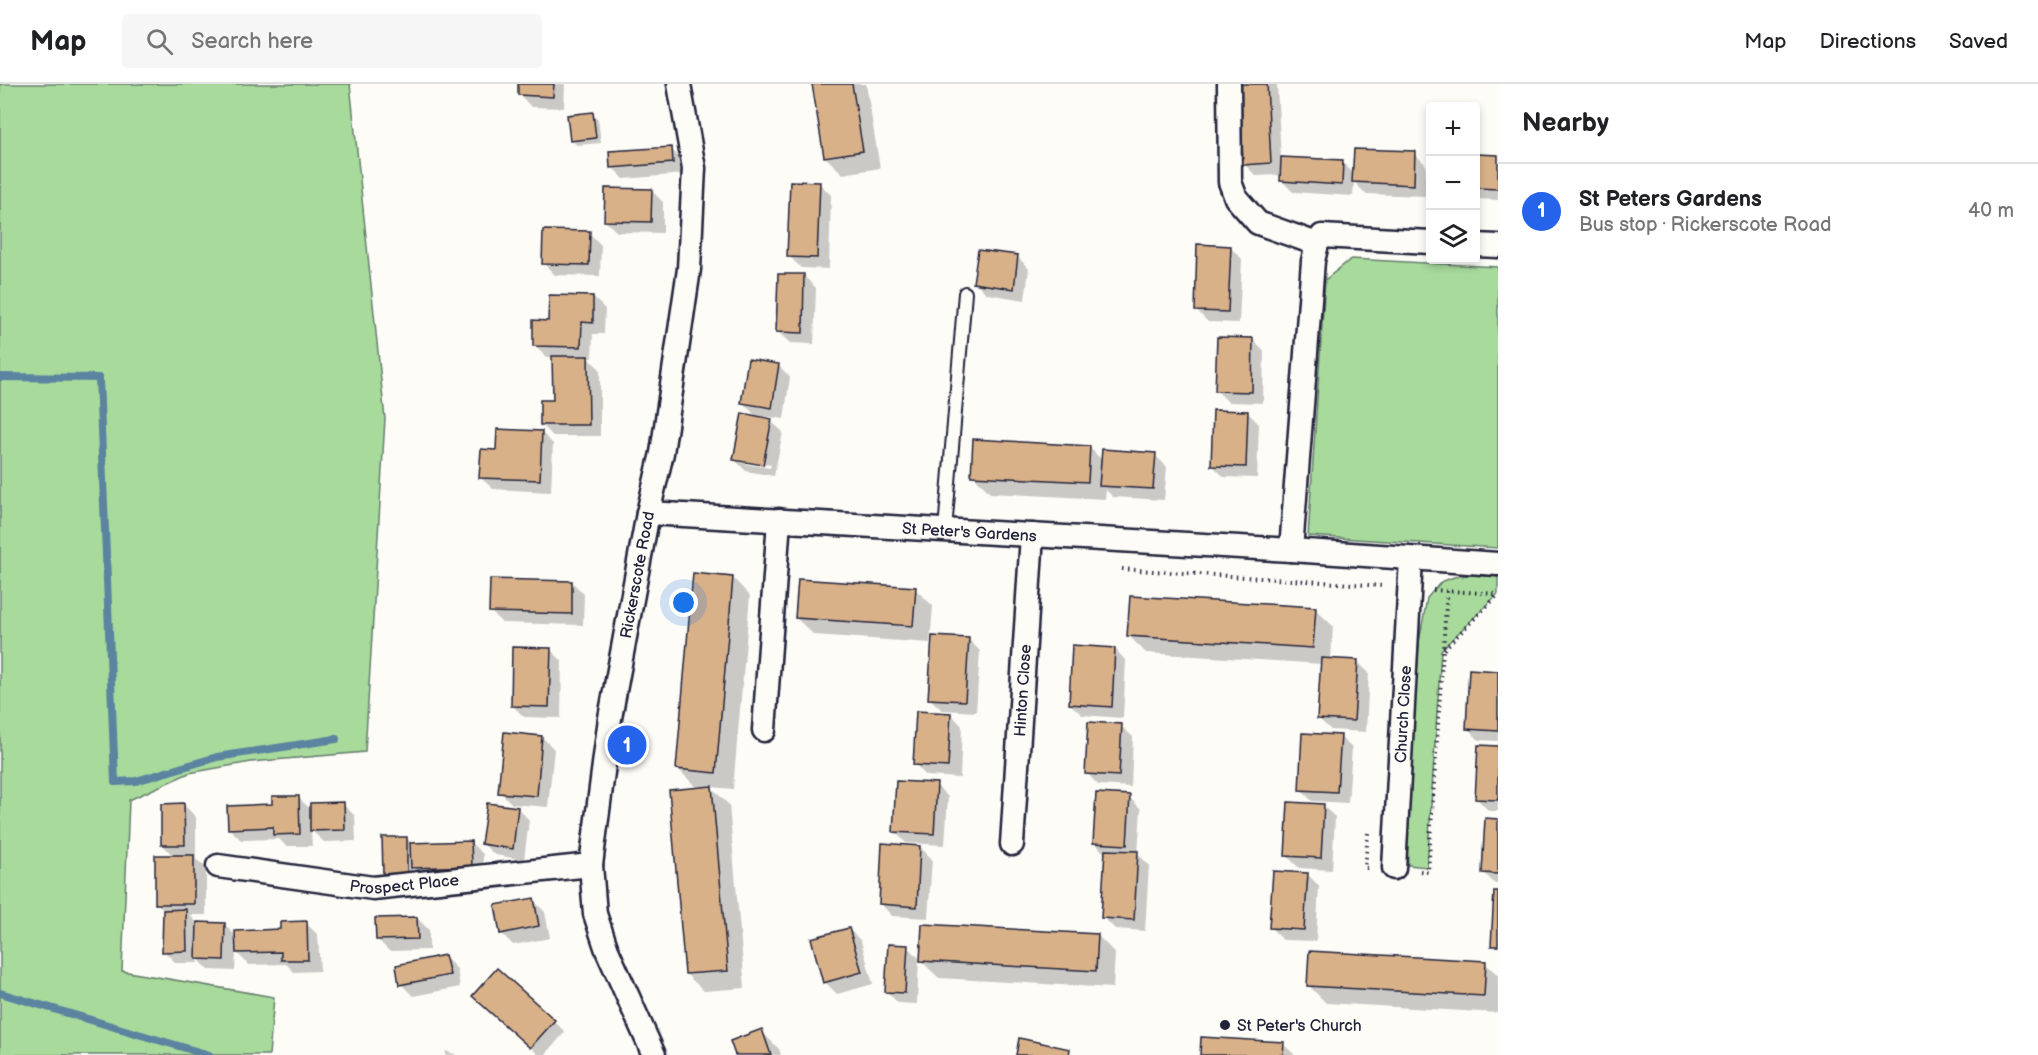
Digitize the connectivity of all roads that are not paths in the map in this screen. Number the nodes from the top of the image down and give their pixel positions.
1 (680, 84) edge
2 (1229, 84) edge
3 (1426, 242) edge
4 (1317, 244) junction
5 (1480, 245) edge
6 (1498, 246) edge
7 (965, 293) dead end
8 (648, 513) junction
9 (779, 520) junction
10 (945, 530) junction
11 (1032, 535) junction
12 (1291, 550) junction
13 (1411, 560) junction
14 (1498, 564) edge
15 (764, 730) dead end
16 (1012, 844) dead end
17 (591, 865) junction
18 (218, 866) dead end
19 (1394, 868) dead end
20 (654, 1055) edge

1 - 8 street, Rickerscote Road
2 - 4 street
3 - 4 street
4 - 12 street
5 - 6 street
7 - 10 lane
8 - 9 street, St Peter's Gardens
8 - 17 street, Rickerscote Road
9 - 10 street, St Peter's Gardens
9 - 15 street
10 - 11 street, St Peter's Gardens
11 - 12 street, St Peter's Gardens
11 - 16 street, Hinton Close
12 - 13 street, St Peter's Gardens
13 - 14 street, St Peter's Gardens
13 - 19 street, Church Close
17 - 18 street, Prospect Place
17 - 20 street, Rickerscote Road

